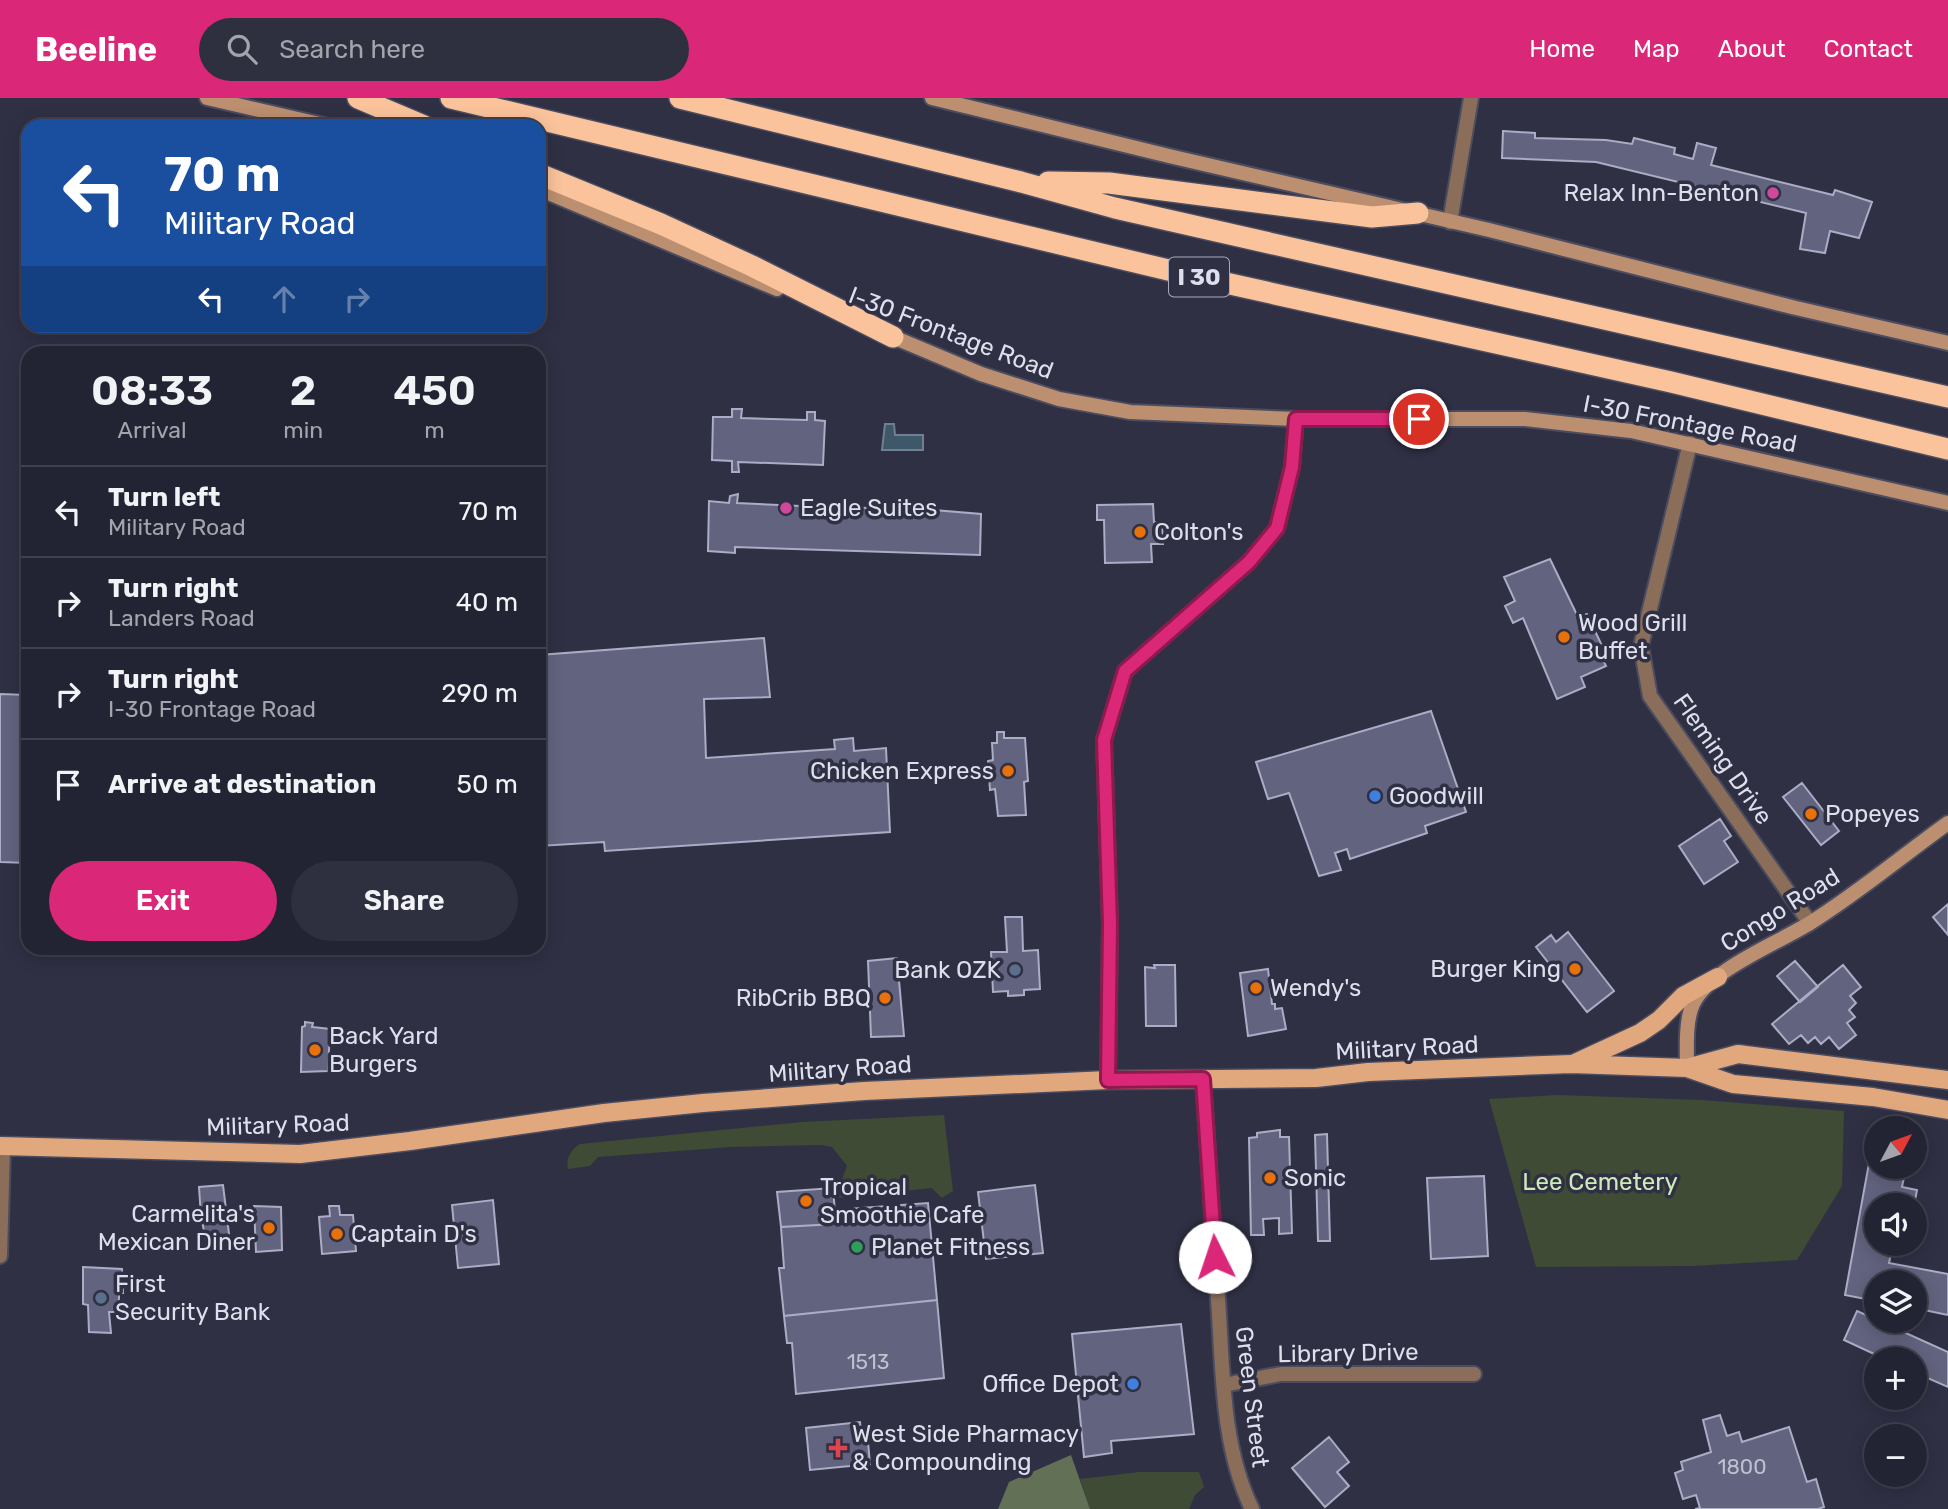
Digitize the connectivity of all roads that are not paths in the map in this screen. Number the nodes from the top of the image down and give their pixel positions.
1 (207, 98) edge
2 (358, 98) edge
3 (451, 98) edge
4 (680, 98) edge
5 (932, 98) edge
6 (1471, 98) edge
7 (298, 119) edge
8 (408, 119) edge
9 (539, 119) edge
10 (546, 121) edge
11 (546, 177) edge
12 (1021, 182) junction
13 (546, 192) edge
14 (1418, 213) junction
15 (1450, 222) junction
16 (892, 337) junction
17 (1948, 342) edge
18 (1948, 397) edge
19 (1296, 419) junction
20 (1690, 443) junction
21 (1948, 449) edge
22 (1948, 503) edge
23 (1948, 823) edge
24 (1810, 923) junction
25 (1718, 977) junction
26 (1571, 1064) junction
27 (1687, 1068) junction
28 (1203, 1079) junction
29 (1108, 1080) junction
30 (1948, 1080) edge
31 (1948, 1110) edge
32 (1, 1146) edge
33 (0, 1256) edge
34 (1474, 1374) dead end
35 (1224, 1385) junction
36 (1252, 1509) edge

1 - 7 main road
2 - 8 highway
3 - 9 highway, I 30
4 - 12 highway, I 30
5 - 14 main road
6 - 15 street
10 - 21 highway, I 30
11 - 16 highway
12 - 14 highway
12 - 18 highway, I 30
13 - 16 main road, I-30 Frontage Road
14 - 15 main road
15 - 17 main road
16 - 19 main road, I-30 Frontage Road
19 - 20 main road, I-30 Frontage Road
19 - 29 street
20 - 22 main road, I-30 Frontage Road
20 - 24 street, Fleming Drive
23 - 24 main road, Congo Road
24 - 25 main road, Congo Road
25 - 26 main road
25 - 27 main road, Congo Road
26 - 27 main road, Military Road
26 - 28 main road, Military Road
27 - 30 main road, Military Road
27 - 31 main road, Military Road
28 - 29 main road, Military Road
28 - 35 street, Green Street
29 - 32 main road, Military Road
32 - 33 street
34 - 35 street, Library Drive
35 - 36 street, Green Street

